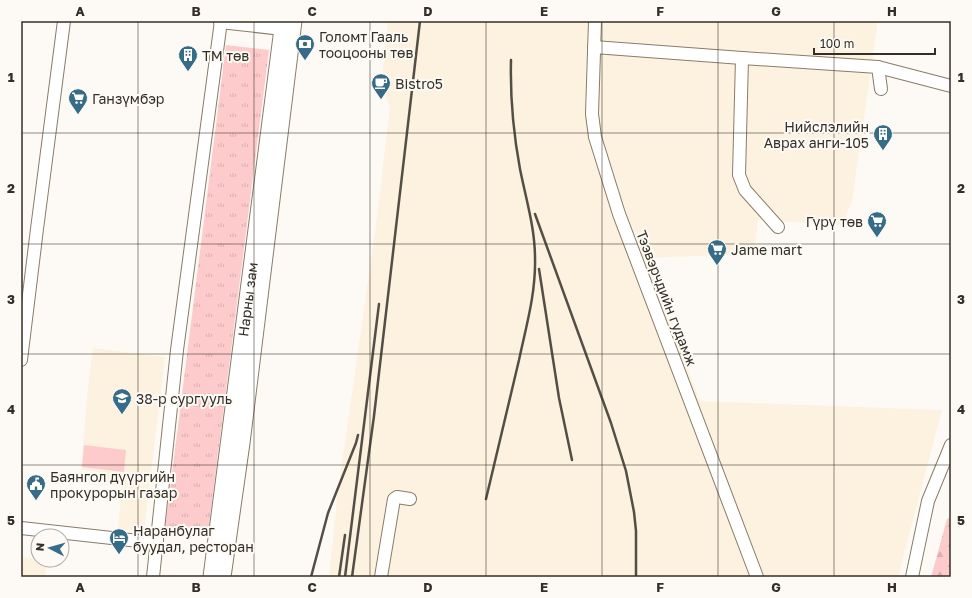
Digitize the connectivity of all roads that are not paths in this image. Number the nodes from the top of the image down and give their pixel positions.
1 (64, 21) edge
2 (595, 21) edge
3 (220, 22) edge
4 (287, 26) edge
5 (594, 47) junction
6 (742, 58) junction
7 (878, 67) junction
8 (951, 86) edge
9 (881, 89) dead end
10 (778, 227) dead end
11 (21, 360) edge
12 (951, 445) edge
13 (410, 499) dead end
14 (21, 528) edge
15 (157, 543) junction
16 (153, 577) edge
17 (211, 577) edge
18 (223, 577) edge
19 (381, 577) edge
20 (757, 577) edge
21 (912, 577) edge

1 - 11 street
2 - 5 street, Тээвэрчдийн гудамж
3 - 4 street
3 - 15 street
4 - 17 main road, Нарны зам
4 - 18 main road, Нарны зам
5 - 6 street
5 - 20 street, Тээвэрчдийн гудамж
6 - 7 street
6 - 10 street
7 - 8 street
7 - 9 street
12 - 21 street
13 - 19 street
14 - 15 street
15 - 16 street

